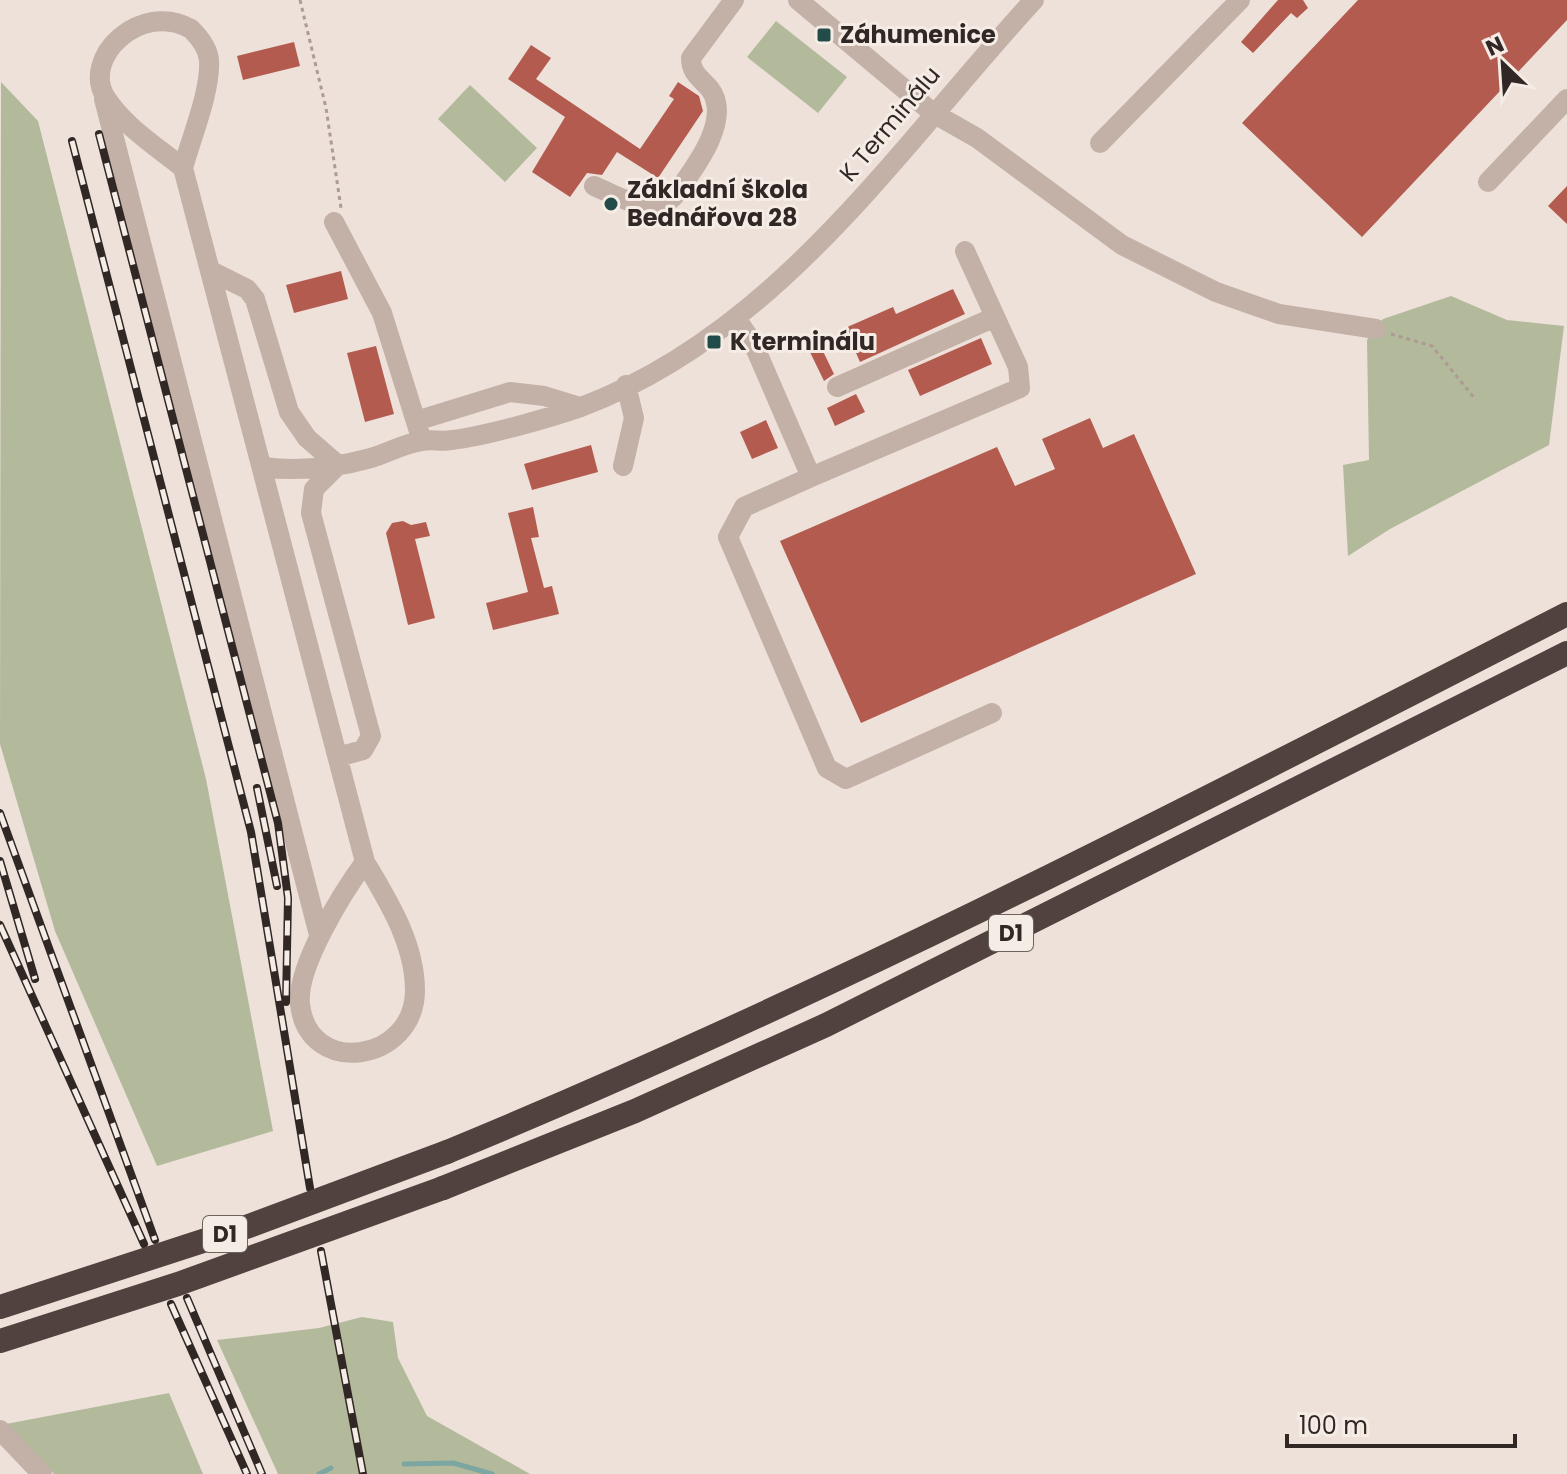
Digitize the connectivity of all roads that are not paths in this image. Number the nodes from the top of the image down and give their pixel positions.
1 (734, 0) edge
2 (798, 0) edge
3 (1034, 0) edge
4 (1240, 0) edge
5 (103, 95) junction
6 (1567, 99) edge
7 (933, 113) junction
8 (1100, 143) dead end
9 (183, 168) junction
10 (1488, 182) dead end
11 (594, 186) dead end
12 (338, 219) road end
13 (965, 251) dead end
14 (211, 271) junction
15 (995, 317) junction
16 (736, 318) junction
17 (1376, 329) road end
18 (626, 385) junction
19 (837, 387) dead end
20 (580, 407) junction
21 (419, 431) junction
22 (338, 465) junction
23 (623, 466) dead end
24 (263, 467) junction
25 (811, 477) junction
26 (1567, 614) edge
27 (1567, 653) edge
28 (992, 713) dead end
29 (338, 757) junction
30 (365, 862) junction
31 (319, 935) junction
32 (0, 1307) edge
33 (0, 1341) edge
34 (0, 1430) edge
35 (42, 1474) edge

1 - 11 street
2 - 7 street
3 - 7 street, K Terminálu
4 - 8 street
5 - 9 street
5 - 9 street
5 - 31 street
6 - 10 street
7 - 16 street, K Terminálu
7 - 17 street
9 - 14 street
12 - 21 street
13 - 15 street
14 - 22 street
14 - 24 street
15 - 19 street
15 - 25 street
16 - 18 street, K Terminálu
16 - 25 street
18 - 20 street, K Terminálu
18 - 23 street
20 - 21 street, K Terminálu
20 - 21 street
21 - 22 street
22 - 24 street
22 - 29 street
24 - 29 street
25 - 28 street
26 - 32 highway, D1, bridge
27 - 33 highway, D1, bridge
29 - 30 street
30 - 31 street
30 - 31 street
34 - 35 street

